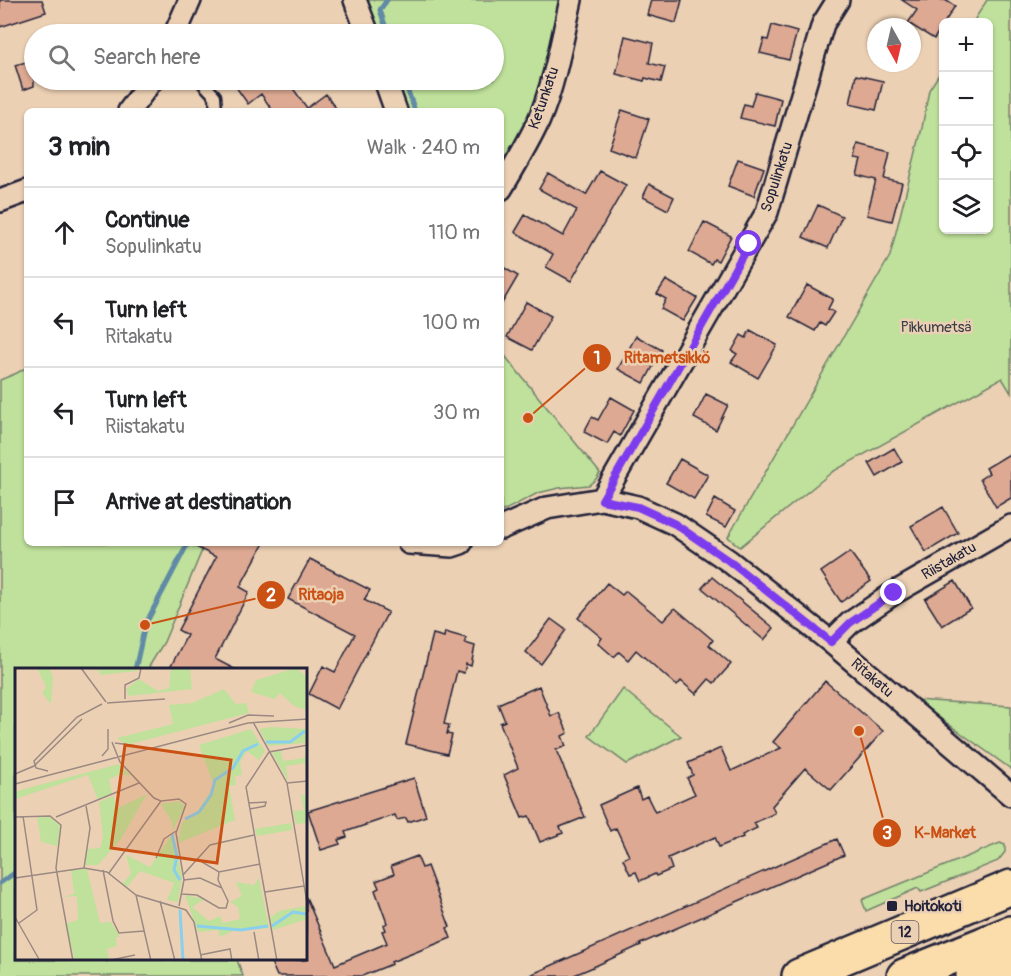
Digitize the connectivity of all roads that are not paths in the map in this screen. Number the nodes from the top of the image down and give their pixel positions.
1 (356, 0) edge
2 (571, 0) edge
3 (838, 0) edge
4 (184, 2) edge
5 (178, 24) edge
6 (364, 24) edge
7 (145, 90) edge
8 (209, 90) edge
9 (389, 90) edge
10 (131, 108) edge
11 (216, 108) edge
12 (395, 108) edge
13 (504, 184) edge
14 (24, 192) edge
15 (0, 201) edge
16 (602, 500) junction
17 (1011, 526) edge
18 (504, 527) edge
19 (831, 642) junction
20 (1011, 795) edge
21 (1011, 887) edge
22 (1011, 933) edge
23 (1011, 966) edge
24 (799, 976) edge
25 (904, 976) edge
26 (973, 976) edge

1 - 6 street
2 - 13 street, Ketunkatu
3 - 16 street, Sopulinkatu
4 - 5 street
7 - 10 street
8 - 11 lane
9 - 12 street
14 - 15 street
16 - 18 street, Ritakatu
16 - 19 street, Ritakatu
17 - 19 street, Riistakatu
19 - 20 street, Ritakatu
21 - 24 highway, 12
22 - 25 highway
23 - 26 highway

